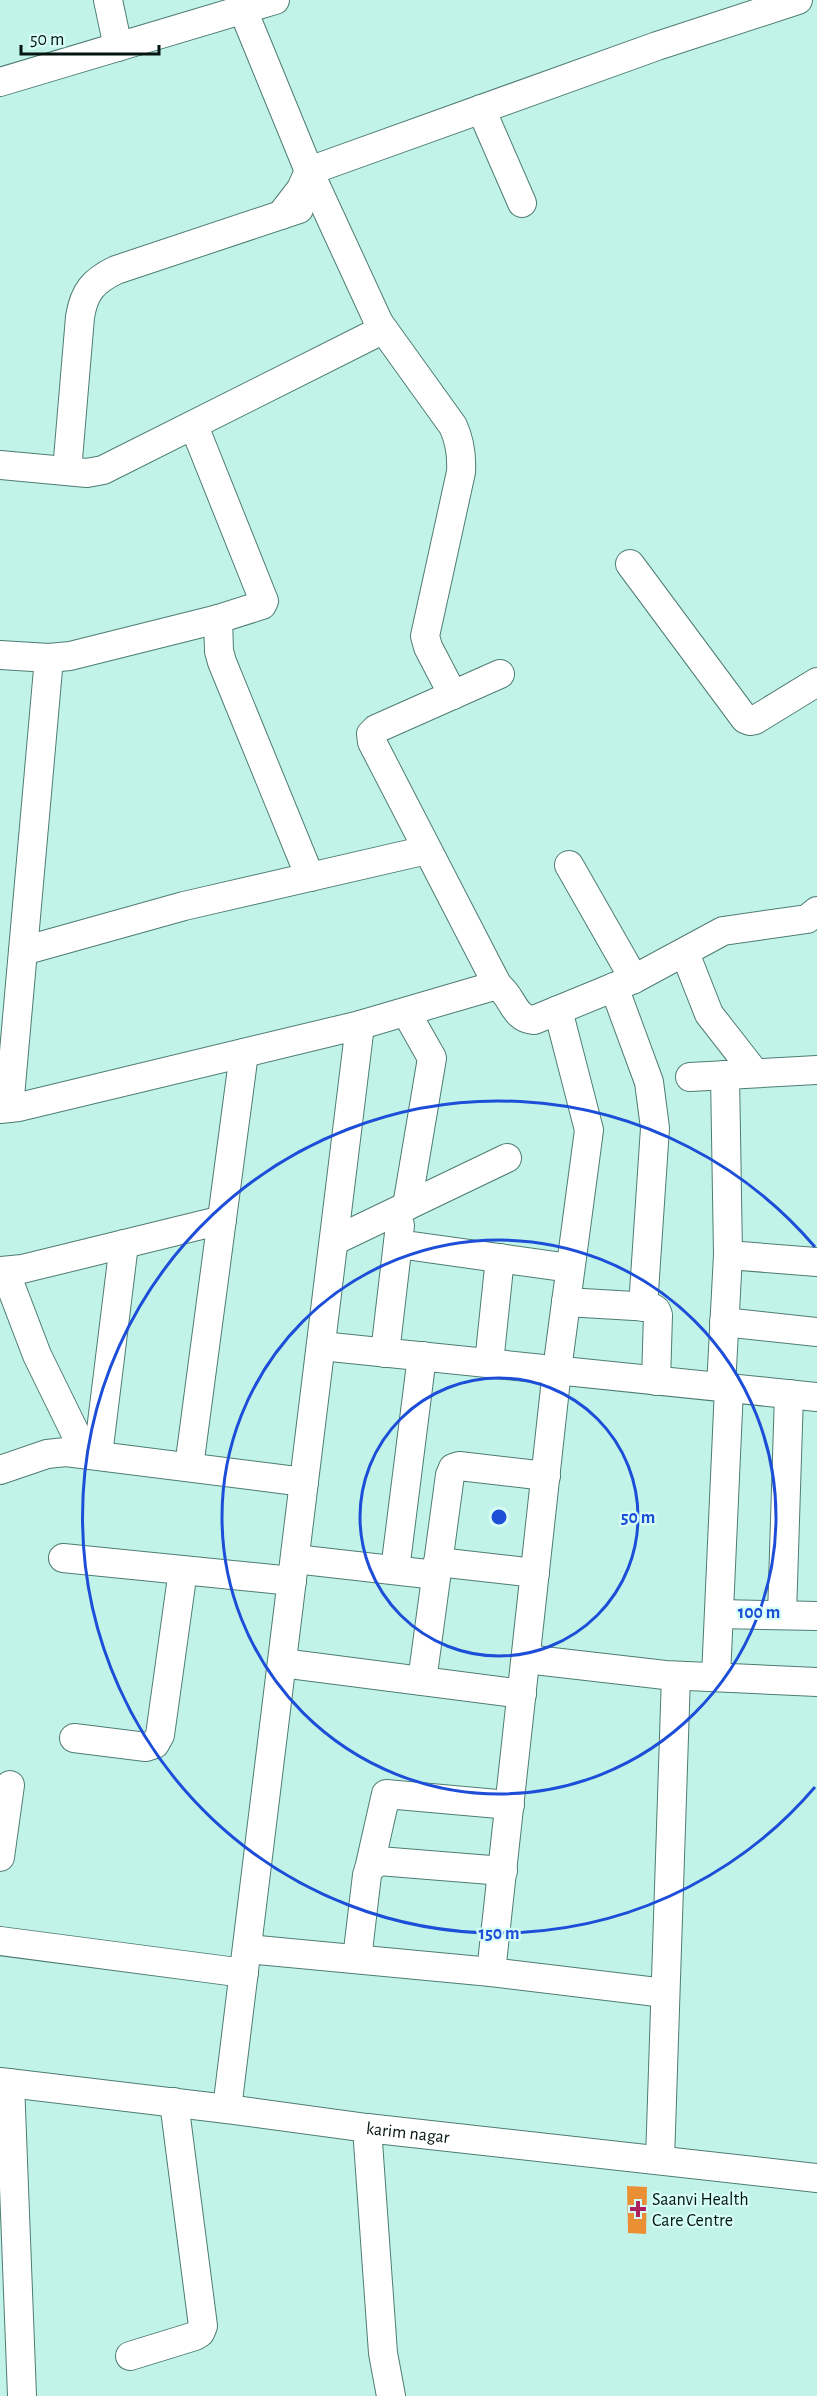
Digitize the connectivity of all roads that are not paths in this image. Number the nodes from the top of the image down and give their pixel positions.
1 (108, 0) edge
2 (274, 0) edge
3 (798, 0) edge
4 (243, 10) junction
5 (118, 47) junction
6 (0, 82) edge
7 (482, 109) junction
8 (309, 171) junction
9 (323, 201) junction
10 (522, 203) dead end
11 (281, 215) junction
12 (379, 323) junction
13 (194, 426) junction
14 (0, 465) edge
15 (67, 471) junction
16 (630, 564) dead end
17 (218, 619) junction
18 (0, 655) edge
19 (49, 658) junction
20 (500, 675) dead end
21 (817, 682) edge
22 (453, 695) junction
23 (427, 850) junction
24 (569, 865) dead end
25 (310, 877) junction
26 (817, 911) edge
27 (23, 951) junction
28 (685, 952) junction
29 (624, 983) junction
30 (498, 986) junction
31 (558, 1010) junction
32 (406, 1011) junction
33 (360, 1025) junction
34 (244, 1053) junction
35 (817, 1070) edge
36 (755, 1073) junction
37 (725, 1075) junction
38 (690, 1077) dead end
39 (4, 1109) edge
40 (507, 1158) dead end
41 (404, 1207) junction
42 (222, 1220) junction
43 (334, 1240) junction
44 (124, 1244) junction
45 (398, 1244) junction
46 (728, 1255) junction
47 (500, 1258) junction
48 (817, 1262) edge
49 (570, 1268) junction
50 (2, 1271) edge
51 (566, 1302) junction
52 (643, 1307) junction
53 (724, 1322) junction
54 (817, 1332) edge
55 (321, 1346) junction
56 (385, 1353) junction
57 (422, 1356) junction
58 (489, 1363) junction
59 (557, 1370) junction
60 (656, 1380) junction
61 (725, 1388) junction
62 (789, 1394) junction
63 (817, 1397) edge
64 (92, 1454) junction
65 (189, 1467) junction
66 (0, 1470) edge
67 (546, 1476) junction
68 (304, 1482) junction
69 (63, 1558) dead end
70 (437, 1569) junction
71 (183, 1570) junction
72 (293, 1570) junction
73 (394, 1570) junction
74 (535, 1573) junction
75 (719, 1614) junction
76 (782, 1615) junction
77 (817, 1616) edge
78 (526, 1659) junction
79 (282, 1663) junction
80 (676, 1676) junction
81 (716, 1677) junction
82 (422, 1681) junction
83 (817, 1682) edge
84 (522, 1694) junction
85 (74, 1738) dead end
86 (10, 1785) dead end
87 (510, 1805) junction
88 (0, 1857) edge
89 (369, 1869) junction
90 (503, 1871) junction
91 (0, 1941) edge
92 (357, 1959) junction
93 (245, 1961) junction
94 (491, 1972) junction
95 (665, 1993) junction
96 (5, 2082) edge
97 (174, 2102) junction
98 (227, 2109) junction
99 (367, 2128) junction
100 (660, 2160) junction
101 (817, 2178) edge
102 (8, 2246) edge
103 (130, 2356) dead end
104 (22, 2396) edge
105 (391, 2396) edge

1 - 5 street
2 - 4 street
3 - 7 street
4 - 5 street
4 - 8 street
5 - 6 street
7 - 8 street
7 - 10 street
8 - 9 street
8 - 11 street
9 - 11 street
9 - 12 street
11 - 15 street
12 - 13 street
12 - 22 street
13 - 15 street
13 - 17 street
14 - 15 street
16 - 21 street
17 - 19 street
17 - 25 street
18 - 19 street
19 - 27 street
20 - 22 street
22 - 23 street
23 - 25 street
23 - 30 street
24 - 29 street
25 - 27 street
26 - 28 street
27 - 39 street
28 - 29 street
28 - 36 street
29 - 31 street
29 - 52 street
30 - 31 street
30 - 32 street
31 - 49 street
32 - 33 street
32 - 41 street
33 - 34 street
33 - 43 street
34 - 39 street
34 - 42 street
35 - 36 street
36 - 37 street
37 - 38 street
37 - 46 street
40 - 41 street
41 - 43 street
41 - 45 street
42 - 44 street
42 - 65 street
43 - 55 street
44 - 50 street
44 - 64 street
45 - 47 street
45 - 56 street
46 - 48 street
46 - 53 street
47 - 49 street
47 - 58 street
49 - 51 street
50 - 64 street
51 - 52 street
51 - 59 street
52 - 60 street
53 - 54 street
53 - 61 street
55 - 56 street
55 - 68 street
56 - 57 street
57 - 58 street
57 - 73 street
58 - 59 street
59 - 60 street
59 - 67 street
60 - 61 street
61 - 62 street
61 - 75 street
62 - 63 street
62 - 76 street
64 - 65 street
64 - 66 street
65 - 68 street
67 - 70 street
67 - 74 street
68 - 72 street
69 - 71 street
70 - 73 street
70 - 74 street
70 - 82 street
71 - 72 street
71 - 85 street
72 - 73 street
72 - 79 street
74 - 78 street
75 - 76 street
75 - 81 street
76 - 77 street
78 - 80 street
78 - 84 street
79 - 82 street
79 - 93 street
80 - 81 street
80 - 95 street
81 - 83 street
82 - 84 street
84 - 87 street
86 - 88 street
87 - 89 street
87 - 90 street
89 - 90 street
89 - 92 street
90 - 94 street
91 - 93 street
92 - 93 street
92 - 94 street
93 - 98 street
94 - 95 street
95 - 100 street
96 - 97 street, karim nagar
96 - 102 street
97 - 98 street, karim nagar
97 - 103 street
98 - 99 street, karim nagar
99 - 100 street, karim nagar
99 - 105 street
100 - 101 street, karim nagar
102 - 104 street

